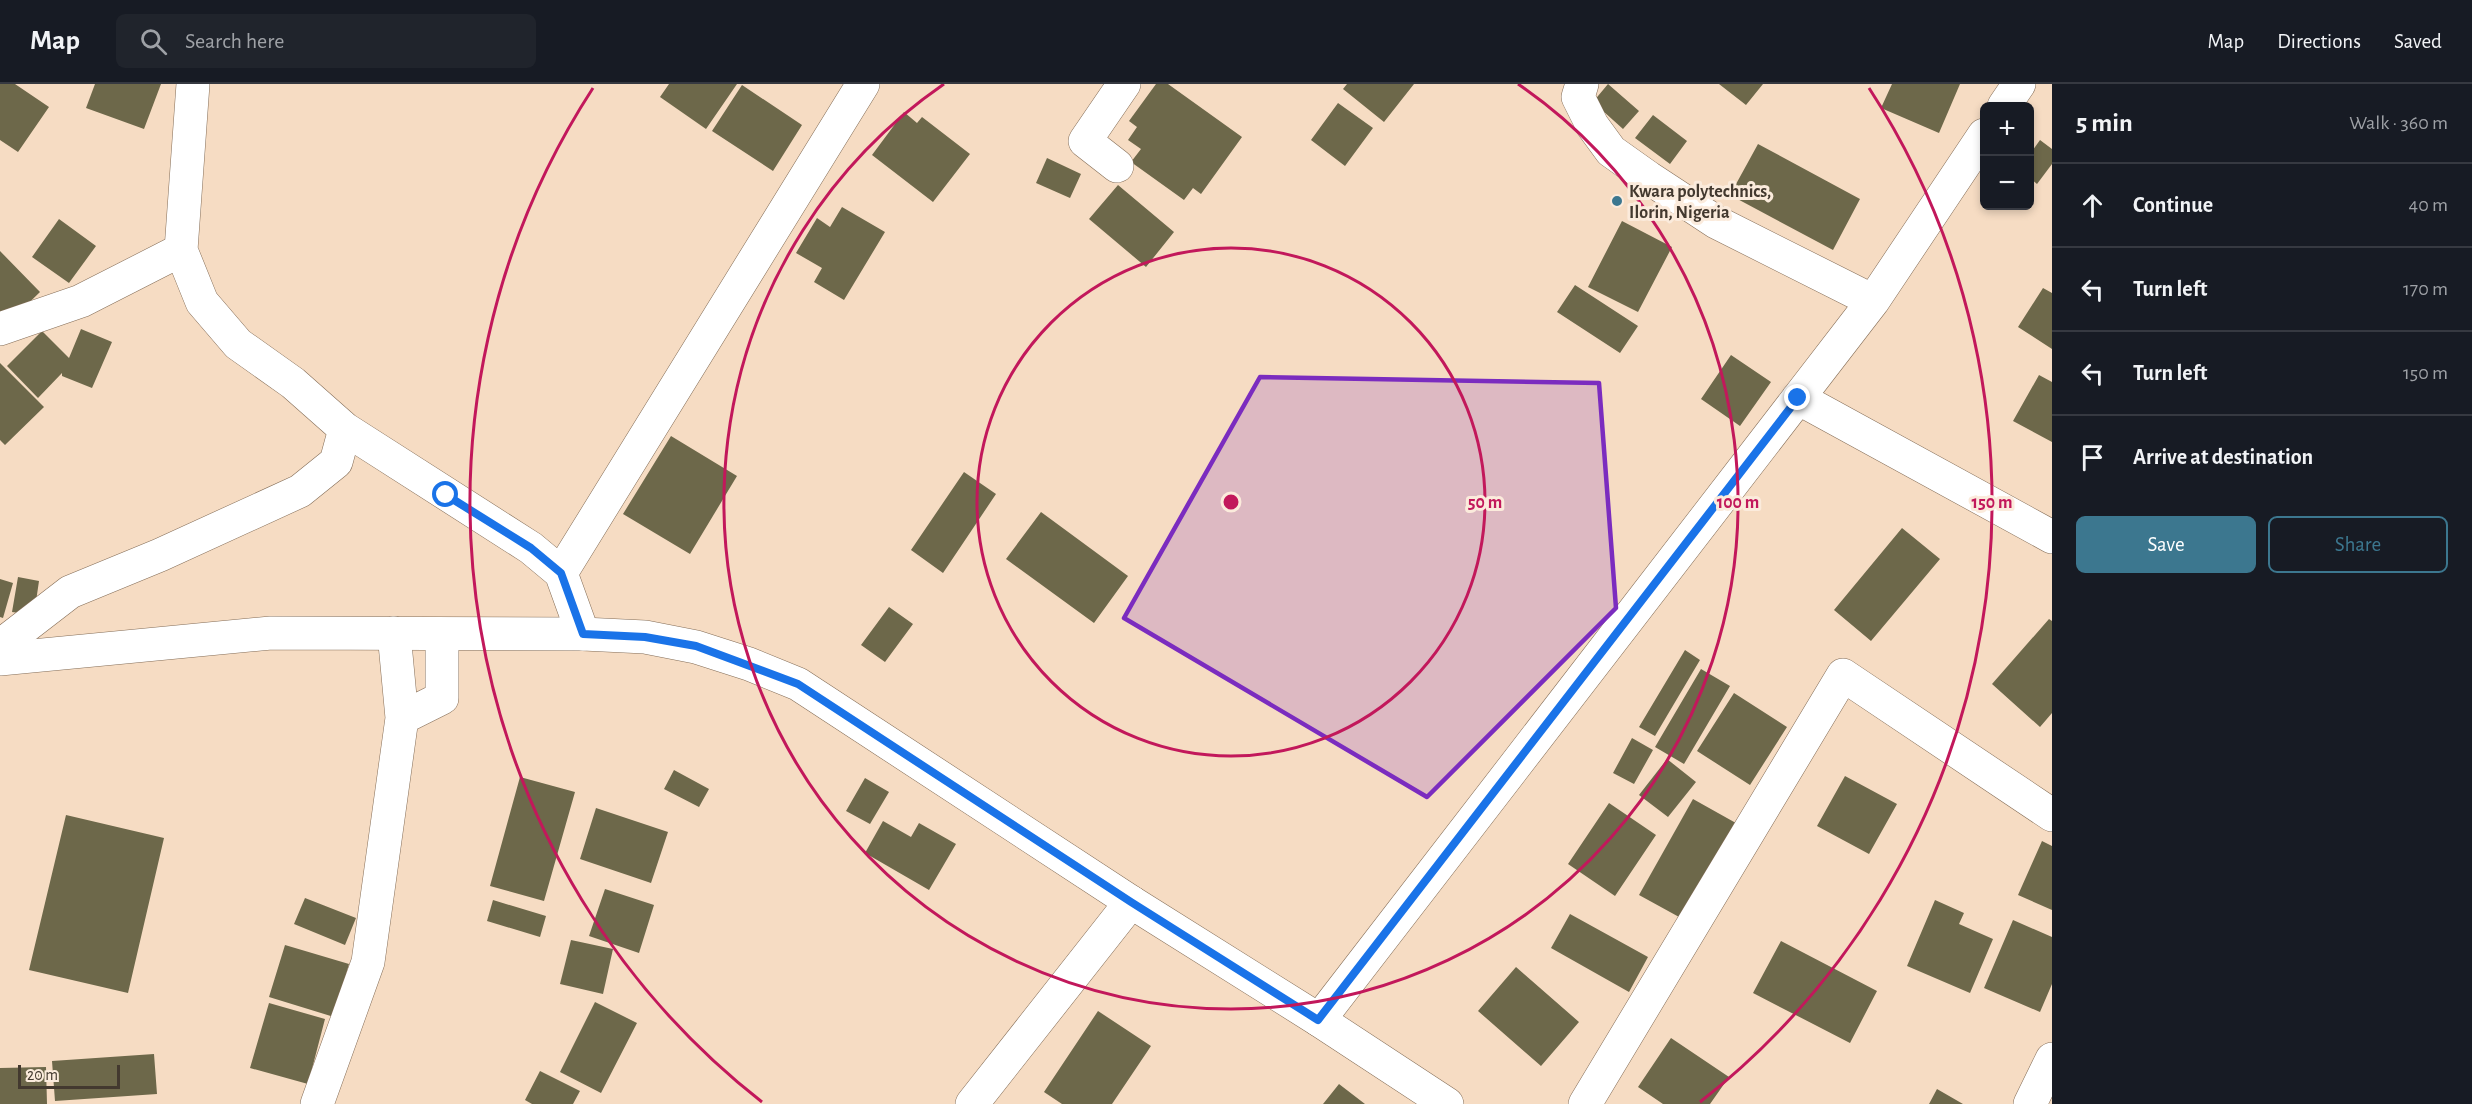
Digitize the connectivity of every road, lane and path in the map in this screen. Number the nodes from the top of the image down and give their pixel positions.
1 (194, 84) edge
2 (863, 84) edge
3 (1124, 84) edge
4 (1582, 84) edge
5 (2019, 84) edge
6 (2007, 102) edge
7 (1980, 141) edge
8 (1117, 166) dead end
9 (181, 250) junction
10 (1872, 301) junction
11 (0, 329) edge
12 (1798, 398) junction
13 (345, 429) junction
14 (2052, 537) edge
15 (561, 573) junction
16 (394, 633) junction
17 (442, 634) junction
18 (583, 634) junction
19 (0, 646) edge
20 (0, 659) edge
21 (402, 718) junction
22 (2052, 815) edge
23 (1131, 902) junction
24 (1318, 1020) junction
25 (2052, 1059) edge
26 (316, 1104) edge
27 (972, 1104) edge
28 (1447, 1104) edge
29 (1585, 1104) edge
30 (2030, 1104) edge

1 - 9 street
2 - 15 street
3 - 8 street
4 - 10 street
5 - 6 street
7 - 10 street
9 - 11 street
9 - 13 street
10 - 12 street
12 - 14 street
12 - 24 street
13 - 15 street
13 - 19 street
15 - 18 street
16 - 17 street
16 - 20 street
16 - 21 street
17 - 18 street
17 - 21 street
18 - 23 street
21 - 26 street
22 - 29 street
23 - 24 street
23 - 27 street
24 - 28 street
25 - 30 street

